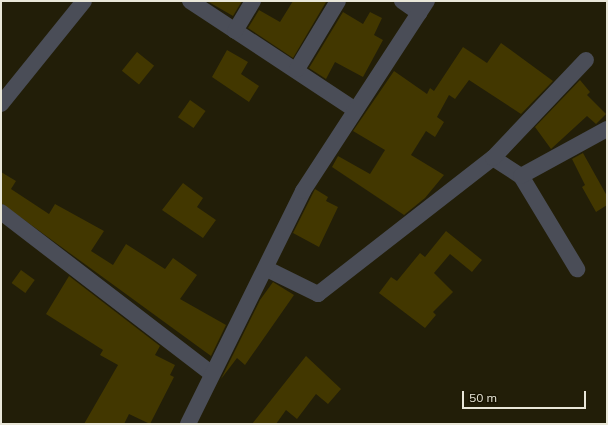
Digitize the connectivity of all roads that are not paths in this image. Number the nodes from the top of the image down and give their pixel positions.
1 (84, 1) edge
2 (190, 1) edge
3 (253, 1) edge
4 (338, 1) edge
5 (402, 1) edge
6 (423, 7) edge
7 (235, 31) junction
8 (586, 60) dead end
9 (297, 68) junction
10 (1, 104) edge
11 (356, 110) junction
12 (607, 129) edge
13 (493, 158) junction
14 (521, 176) junction
15 (1, 212) edge
16 (267, 269) junction
17 (577, 269) dead end
18 (211, 373) junction
19 (188, 424) edge

1 - 10 street
2 - 7 street
3 - 7 street
4 - 9 street
5 - 6 street
6 - 11 street
7 - 9 street
8 - 13 street
9 - 11 street
11 - 16 street
12 - 14 street
13 - 14 street
13 - 16 street
14 - 17 street
15 - 18 street
16 - 18 street
18 - 19 street

